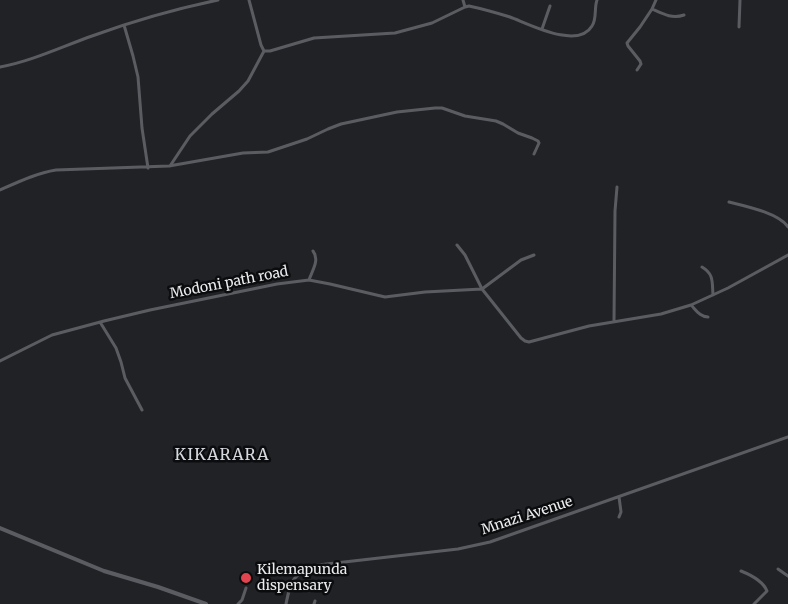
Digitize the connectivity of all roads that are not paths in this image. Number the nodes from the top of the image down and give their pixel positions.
1 (218, 0) edge
2 (249, 0) edge
3 (463, 0) edge
4 (596, 0) edge
5 (656, 0) edge
6 (740, 0) edge
7 (550, 6) dead end
8 (465, 7) junction
9 (652, 9) junction
10 (684, 15) dead end
11 (124, 25) junction
12 (739, 26) dead end
13 (542, 29) junction
14 (264, 51) junction
15 (0, 67) edge
16 (637, 70) dead end
17 (534, 154) dead end
18 (169, 166) junction
19 (148, 168) junction
20 (617, 187) dead end
21 (0, 190) edge
22 (729, 202) dead end
23 (788, 227) edge
24 (457, 245) dead end
25 (313, 251) dead end
26 (788, 255) edge
27 (534, 256) dead end
28 (702, 267) dead end
29 (309, 280) junction
30 (482, 289) junction
31 (713, 295) junction
32 (691, 305) junction
33 (708, 317) dead end
34 (614, 321) junction
35 (100, 322) junction
36 (0, 361) edge
37 (142, 410) dead end
38 (788, 437) edge
39 (618, 497) junction
40 (619, 517) dead end
41 (0, 528) edge
42 (778, 569) dead end
43 (741, 571) dead end
44 (788, 576) edge
45 (246, 588) dead end
46 (206, 604) edge
47 (238, 604) edge
48 (286, 604) edge
49 (754, 604) edge

1 - 11 street
2 - 14 street
3 - 8 street
4 - 13 street
5 - 9 street
6 - 12 street
7 - 13 street
8 - 13 street
8 - 14 street
9 - 10 street
9 - 16 street
11 - 15 street
11 - 19 street
14 - 18 street
17 - 18 street
18 - 19 street
19 - 21 street
20 - 34 street
22 - 23 street
24 - 30 street
25 - 29 street
26 - 31 street
27 - 30 street
28 - 31 street
29 - 30 street, Modoni path road
29 - 35 street, Modoni path road
30 - 34 street
31 - 32 street
32 - 33 street
32 - 34 street
35 - 36 street, Modoni path road
35 - 37 street
38 - 39 street, Mnazi Avenue
39 - 40 street
39 - 48 street, Mnazi Avenue
41 - 46 street
42 - 44 street
43 - 49 street
45 - 47 street

